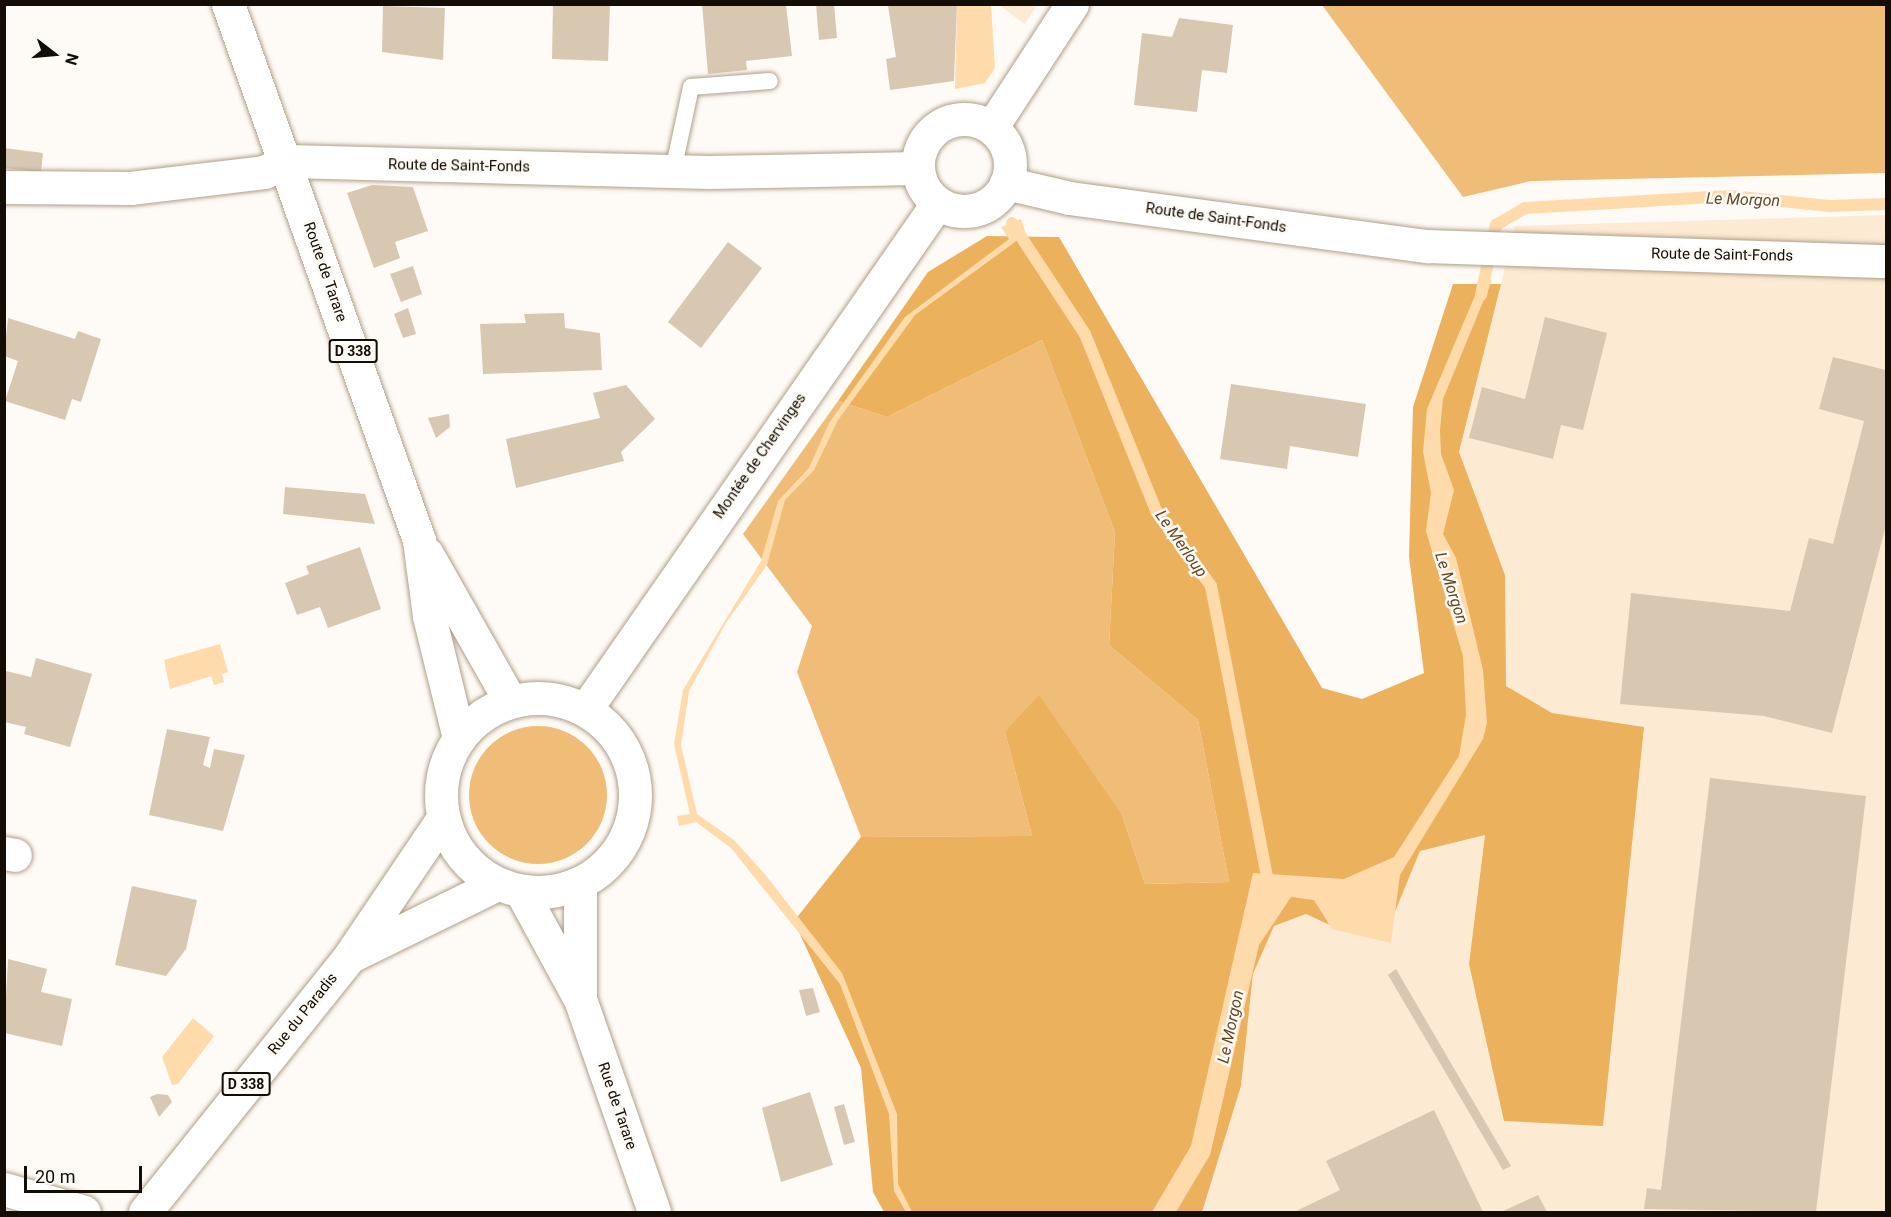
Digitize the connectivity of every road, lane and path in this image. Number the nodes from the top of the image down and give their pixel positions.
1 (228, 4) edge
2 (1071, 5) edge
3 (770, 81) dead end
4 (992, 128) junction
5 (288, 161) junction
6 (917, 168) junction
7 (673, 171) junction
8 (1006, 183) junction
9 (4, 187) edge
10 (937, 204) junction
11 (1887, 261) edge
12 (419, 540) junction
13 (510, 701) junction
14 (585, 710) junction
15 (459, 738) junction
16 (443, 818) junction
17 (580, 883) junction
18 (509, 888) junction
19 (349, 957) junction
20 (580, 999) junction
21 (4, 1189) edge
22 (84, 1212) edge
23 (146, 1212) edge
24 (654, 1212) edge

1 - 5 street, Route de Tarare / D 338
2 - 4 street
3 - 7 lane
4 - 6 street
4 - 8 street
5 - 7 street, Route de Saint-Fonds
5 - 9 street, Route de Saint-Fonds
5 - 12 street, Route de Tarare / D 338
6 - 7 street, Route de Saint-Fonds
6 - 10 street
8 - 10 street
8 - 11 street, Route de Saint-Fonds
10 - 14 street, Montée de Chervinges
12 - 13 street, Route de Tarare / D 338
12 - 15 street, Route de Tarare / D 338
13 - 14 street
13 - 15 street
14 - 17 street
15 - 16 street
16 - 18 street
16 - 19 street, Rue du Paradis / D 338
17 - 18 street
17 - 20 street, Rue de Tarare
18 - 19 street, Rue du Paradis / D 338
18 - 20 street, Rue de Tarare
19 - 23 street, Rue du Paradis / D 338
20 - 24 street, Rue de Tarare
21 - 22 street

